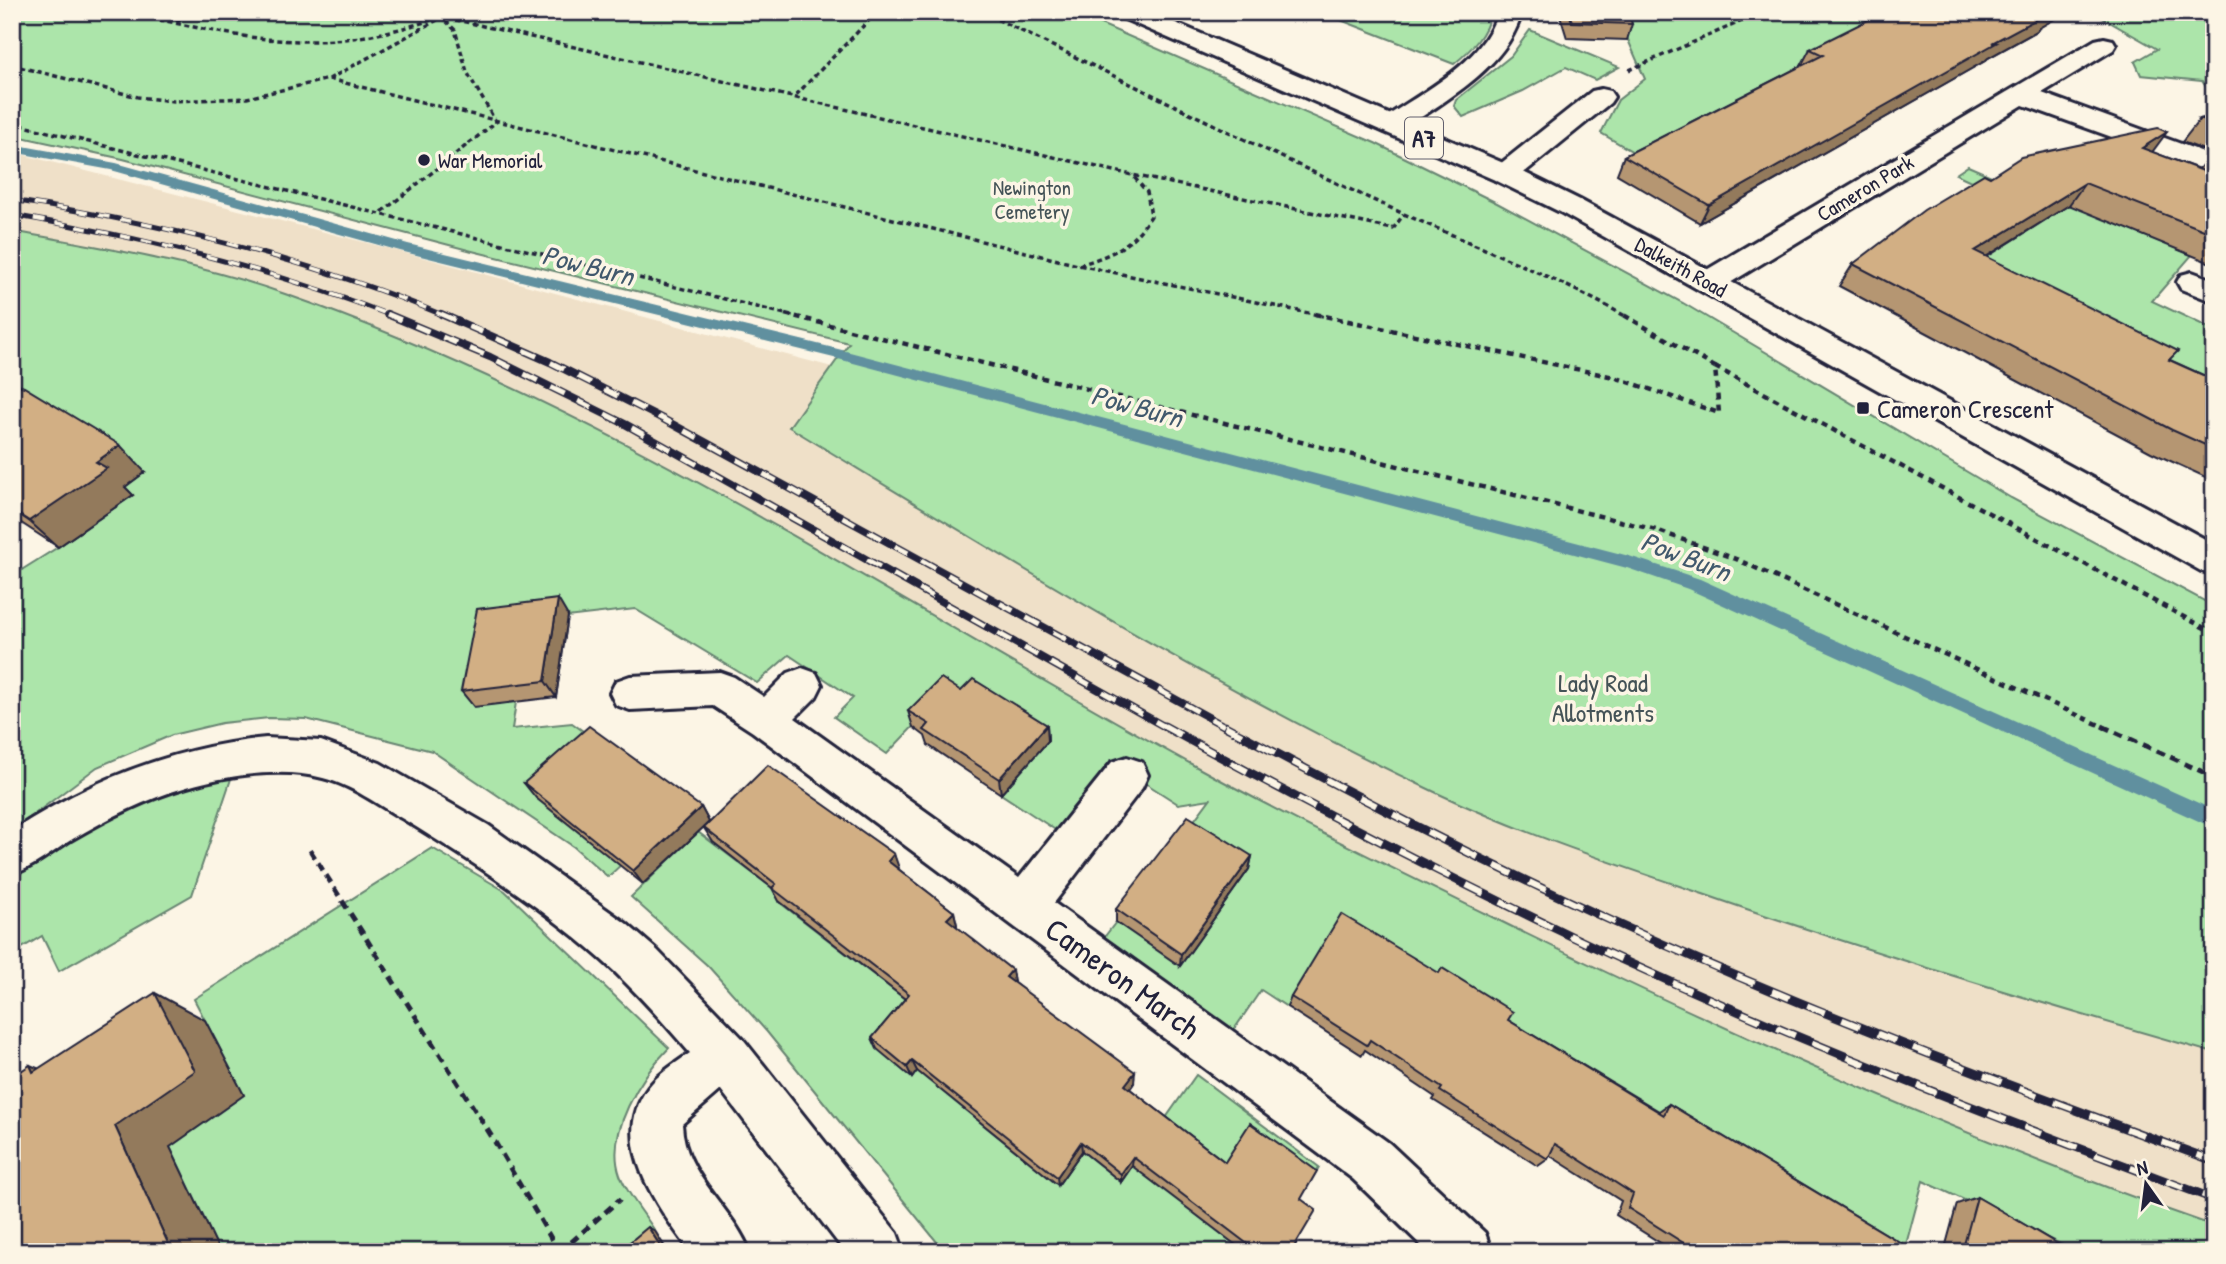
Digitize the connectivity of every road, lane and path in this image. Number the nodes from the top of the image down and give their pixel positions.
1 (126, 12) edge
2 (189, 12) edge
3 (422, 12) edge
4 (448, 12) edge
5 (877, 12) edge
6 (982, 12) edge
7 (1129, 12) edge
8 (1510, 12) edge
9 (1763, 12) edge
10 (442, 17) junction
11 (175, 22) junction
12 (2104, 45) dead end
13 (12, 65) edge
14 (329, 79) junction
15 (2022, 95) junction
16 (796, 96) junction
17 (1601, 97) joint
18 (12, 122) edge
19 (496, 122) junction
20 (1392, 125) junction
21 (2214, 166) edge
22 (1505, 174) junction
23 (1132, 175) junction
24 (382, 212) junction
25 (1404, 214) junction
26 (1078, 265) junction
27 (1709, 282) junction
28 (1715, 368) junction
29 (2214, 561) edge
30 (2214, 633) edge
31 (802, 685) dead end
32 (630, 692) dead end
33 (767, 720) junction
34 (1127, 775) dead end
35 (2214, 777) edge
36 (310, 850) dead end
37 (12, 855) edge
38 (1024, 906) junction
39 (726, 1056) junction
40 (662, 1162) junction
41 (560, 1252) edge
42 (724, 1252) edge
43 (878, 1252) edge
44 (1466, 1252) edge

1 - 11 path
2 - 11 path
3 - 10 path
4 - 10 path
5 - 16 path
6 - 25 path
7 - 20 street, Dalkeith Road / A7
8 - 20 street
9 - 17 path
10 - 11 path
10 - 14 path
10 - 16 path
10 - 19 path
12 - 15 street, Cameron Park
13 - 14 path
14 - 19 path
15 - 21 street
15 - 27 street, Cameron Park
16 - 23 path
17 - 22 street
18 - 24 path
19 - 24 path
19 - 26 path
20 - 22 street, Dalkeith Road / A7
22 - 27 street, Dalkeith Road / A7
23 - 25 path
23 - 26 path
24 - 35 path
25 - 28 path
26 - 28 path
27 - 29 street, Dalkeith Road / A7
28 - 30 path
31 - 33 street
32 - 33 street, Cameron March
33 - 38 street, Cameron March
34 - 38 street
36 - 41 path
37 - 39 street
38 - 44 street, Cameron March
39 - 40 street
39 - 43 street
40 - 41 path
40 - 42 street

